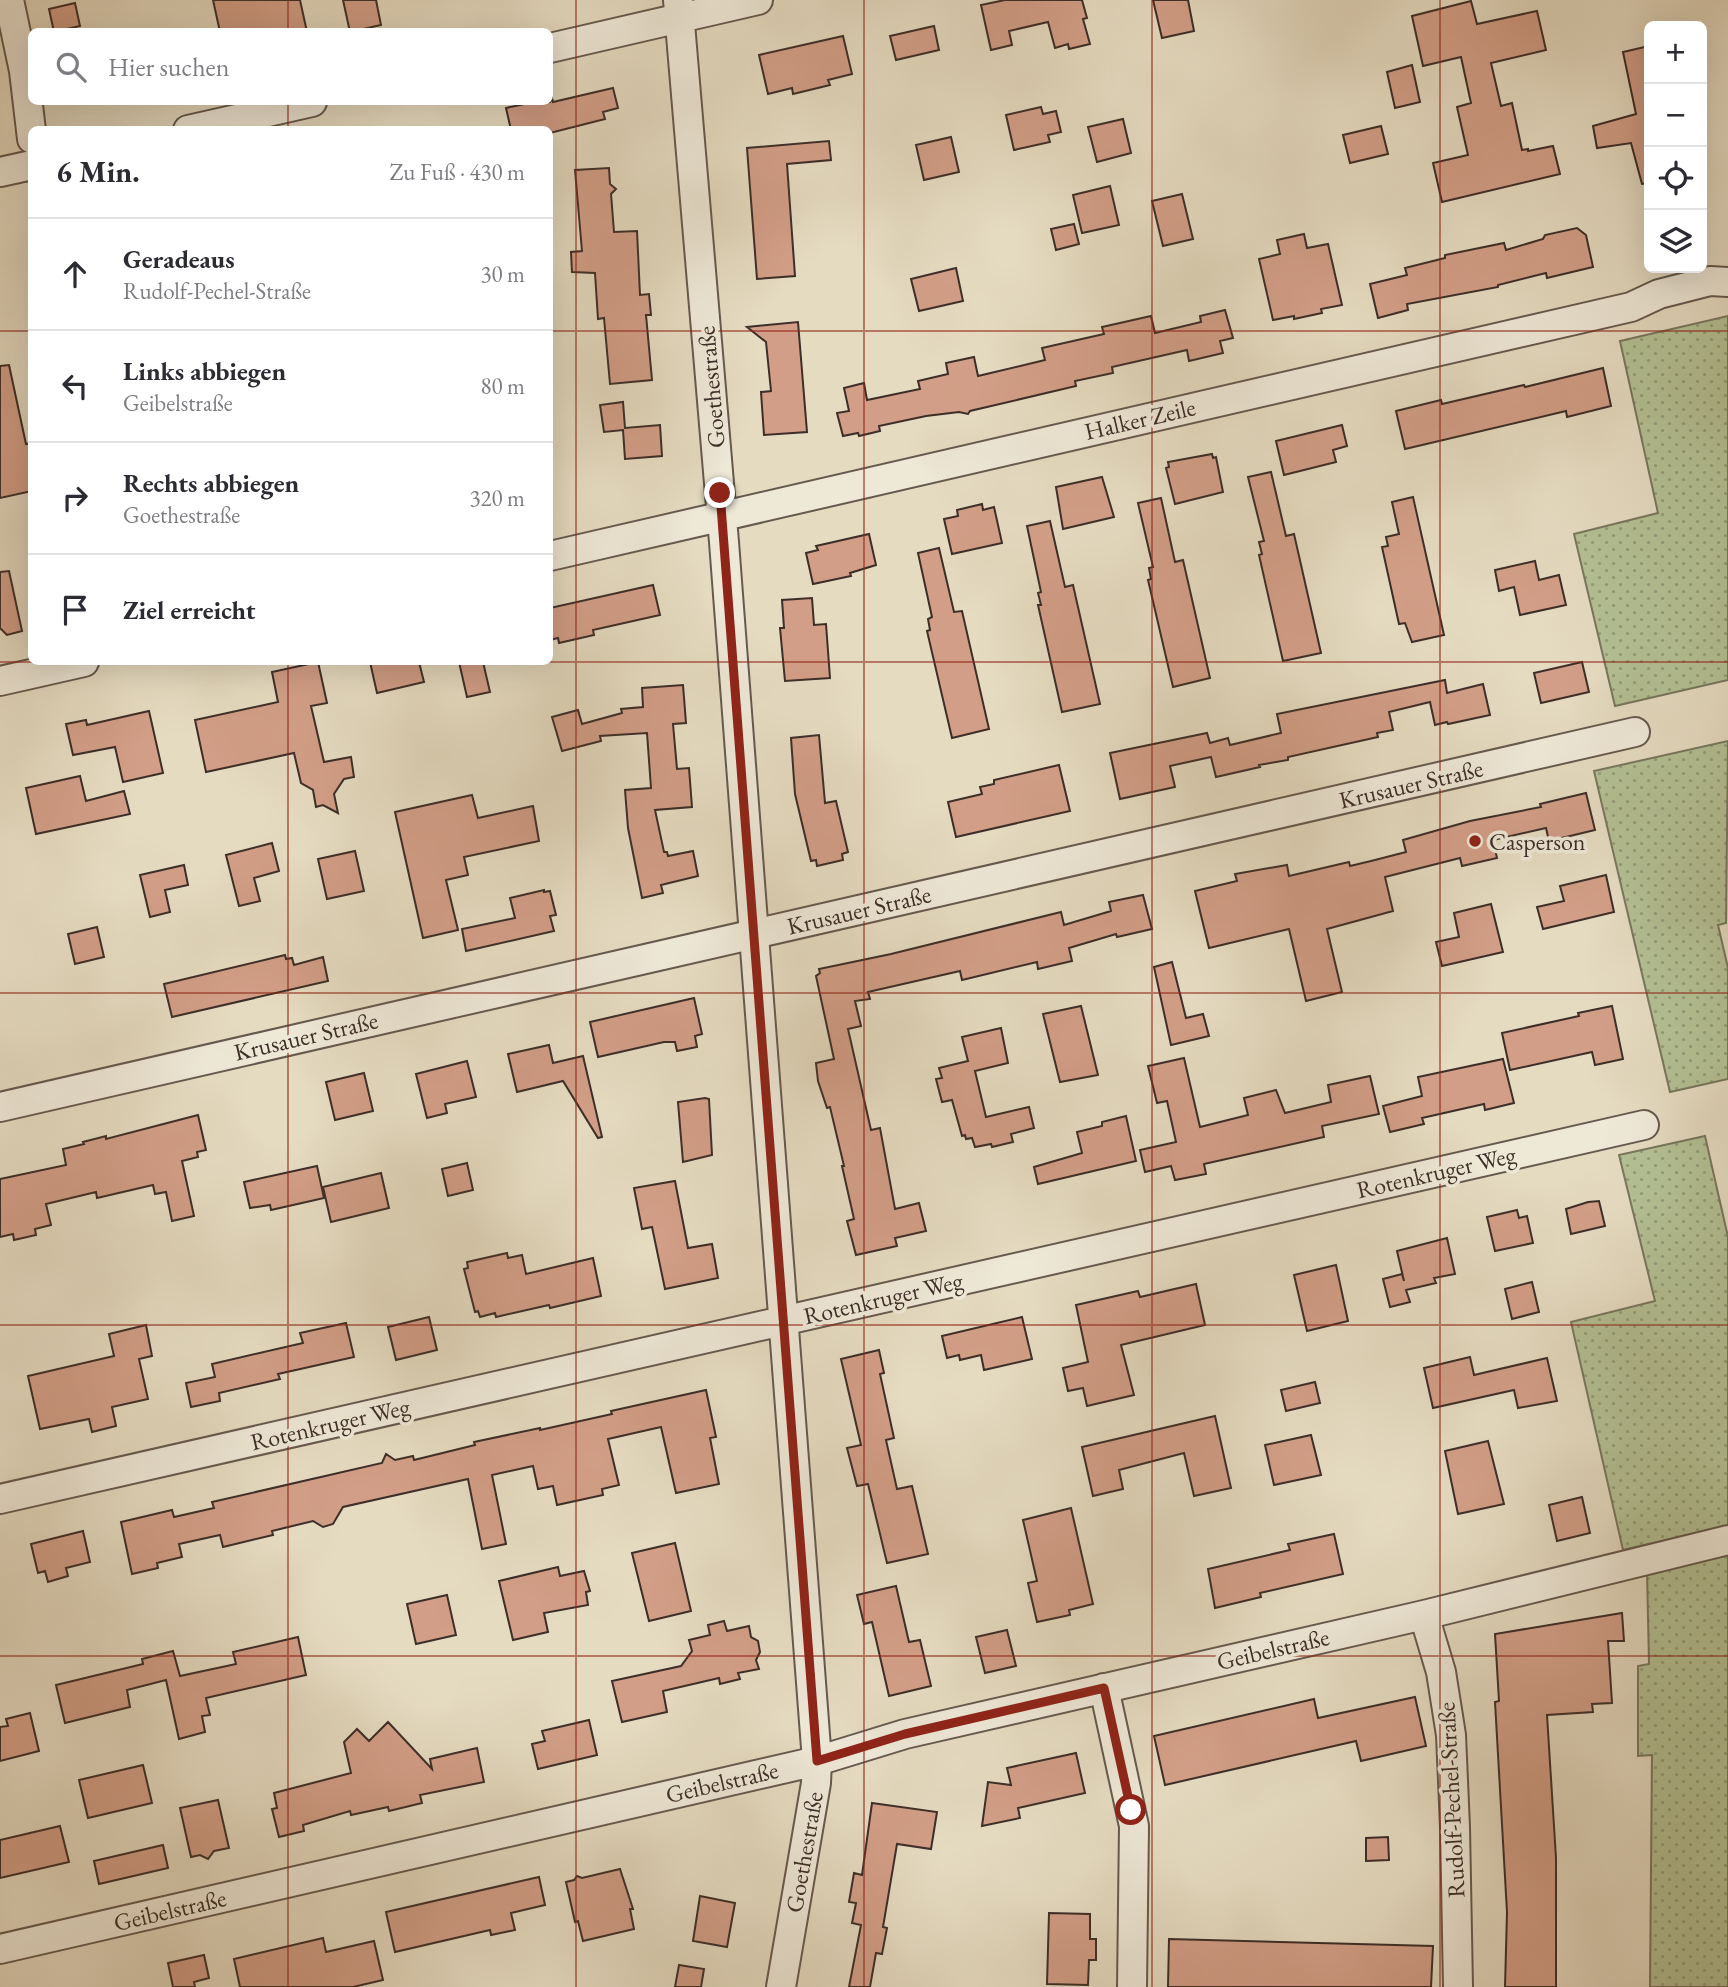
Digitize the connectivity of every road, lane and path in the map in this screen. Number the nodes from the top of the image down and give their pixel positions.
1 (9, 0) edge
2 (758, 0) edge
3 (679, 9) edge
4 (553, 47) edge
5 (28, 105) edge
6 (28, 105) edge
7 (299, 105) edge
8 (30, 126) edge
9 (206, 126) edge
10 (28, 166) edge
11 (0, 172) edge
12 (1728, 282) edge
13 (722, 517) junction
14 (553, 555) edge
15 (71, 665) edge
16 (0, 681) edge
17 (1635, 732) dead end
18 (753, 934) junction
19 (0, 1107) edge
20 (1644, 1125) dead end
21 (783, 1321) junction
22 (0, 1499) edge
23 (1728, 1540) edge
24 (1424, 1615) junction
25 (1104, 1688) junction
26 (817, 1761) junction
27 (0, 1949) edge
28 (781, 1987) edge
29 (1132, 1987) edge
30 (1458, 1987) edge

1 - 6 street
2 - 3 street
3 - 4 street
3 - 13 street, Goethestraße
5 - 8 street
7 - 9 street
10 - 11 street
12 - 13 street, Halker Zeile
13 - 14 street, Halker Zeile
13 - 18 street, Goethestraße
15 - 16 street
17 - 18 street, Krusauer Straße
18 - 19 street, Krusauer Straße
18 - 21 street, Goethestraße
20 - 21 street, Rotenkruger Weg
21 - 22 street, Rotenkruger Weg
21 - 26 street, Goethestraße
23 - 24 street, Geibelstraße
24 - 25 street, Geibelstraße
24 - 30 street, Rudolf-Pechel-Straße
25 - 26 street, Geibelstraße
25 - 29 street
26 - 27 street, Geibelstraße
26 - 28 street, Goethestraße

